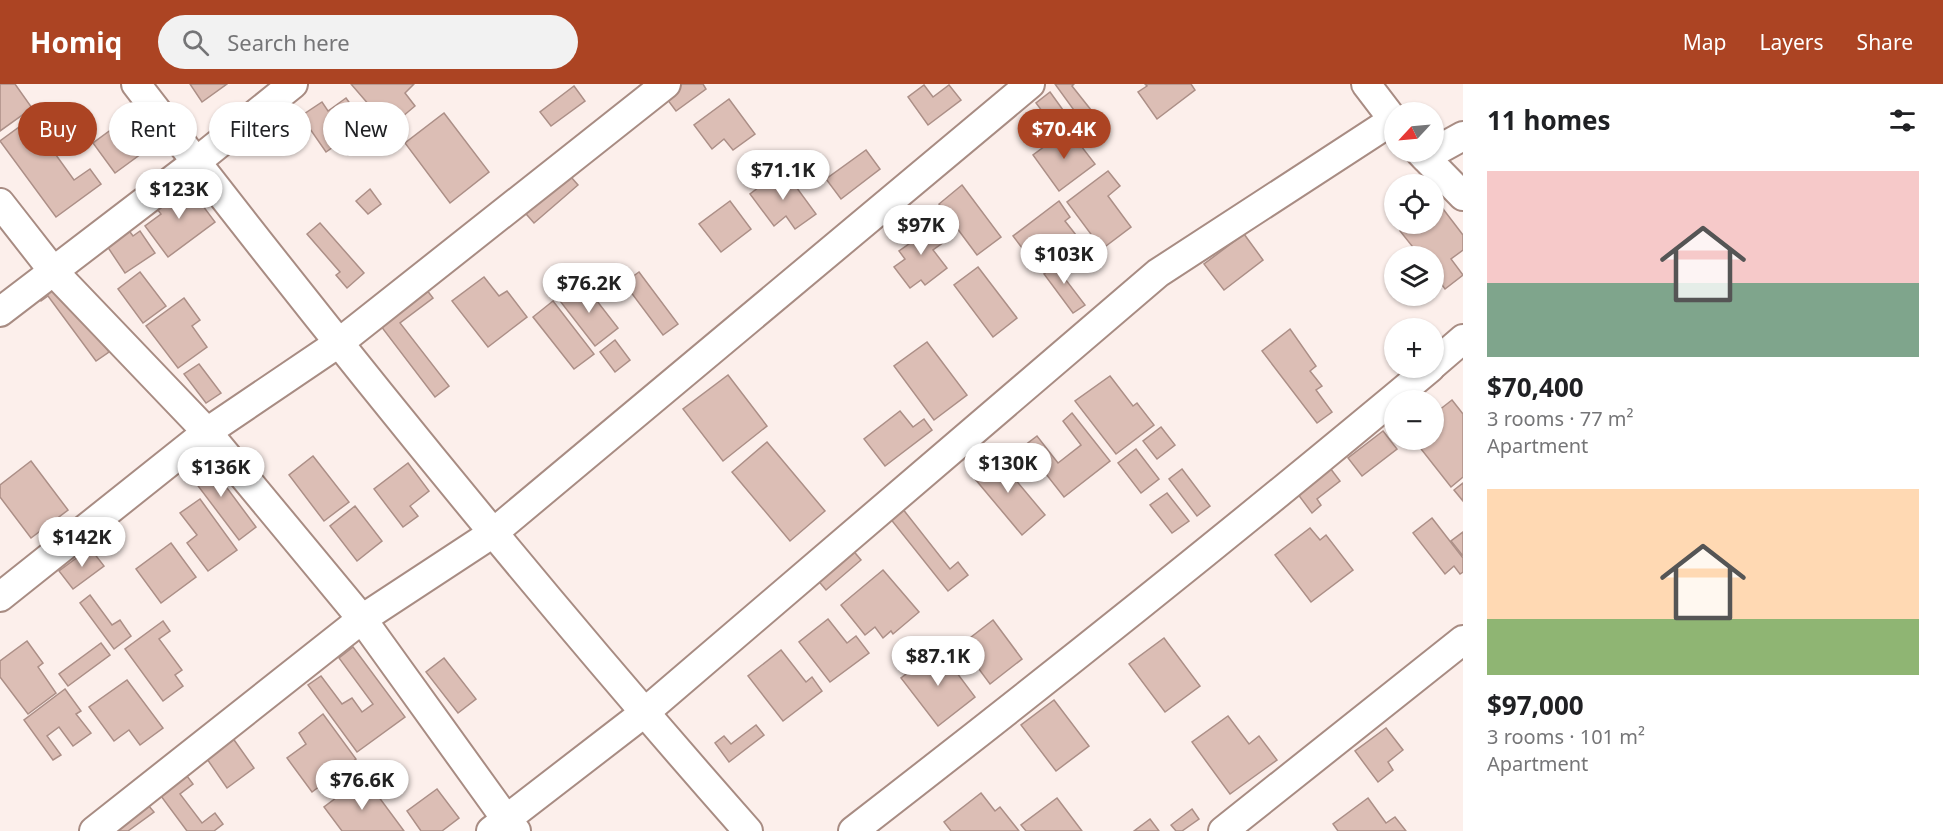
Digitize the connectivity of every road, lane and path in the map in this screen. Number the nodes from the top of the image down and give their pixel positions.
1 (136, 84) edge
2 (293, 84) edge
3 (666, 84) edge
4 (1030, 84) edge
5 (1366, 84) edge
6 (1384, 108) edge
7 (1384, 127) edge
8 (1463, 136) edge
9 (1444, 145) edge
10 (196, 162) junction
11 (1431, 162) edge
12 (1463, 196) edge
13 (0, 203) edge
14 (54, 272) junction
15 (0, 312) edge
16 (1463, 339) edge
17 (340, 342) junction
18 (1444, 355) edge
19 (1418, 378) edge
20 (207, 432) junction
21 (493, 533) junction
22 (0, 597) edge
23 (362, 619) junction
24 (1463, 640) edge
25 (644, 713) junction
26 (504, 827) edge
27 (94, 831) edge
28 (748, 831) edge
29 (853, 831) edge
30 (1223, 831) edge

1 - 10 street
2 - 10 street
3 - 17 street
4 - 21 street
5 - 6 street
7 - 25 street
8 - 9 street
10 - 14 street
10 - 17 street
11 - 12 street
13 - 14 street
14 - 15 street
14 - 20 street
16 - 18 street
17 - 20 street
17 - 21 street
19 - 29 street
20 - 22 street
20 - 23 street
21 - 23 street
21 - 25 street
23 - 26 street
23 - 27 street
24 - 30 street
25 - 26 street
25 - 28 street

